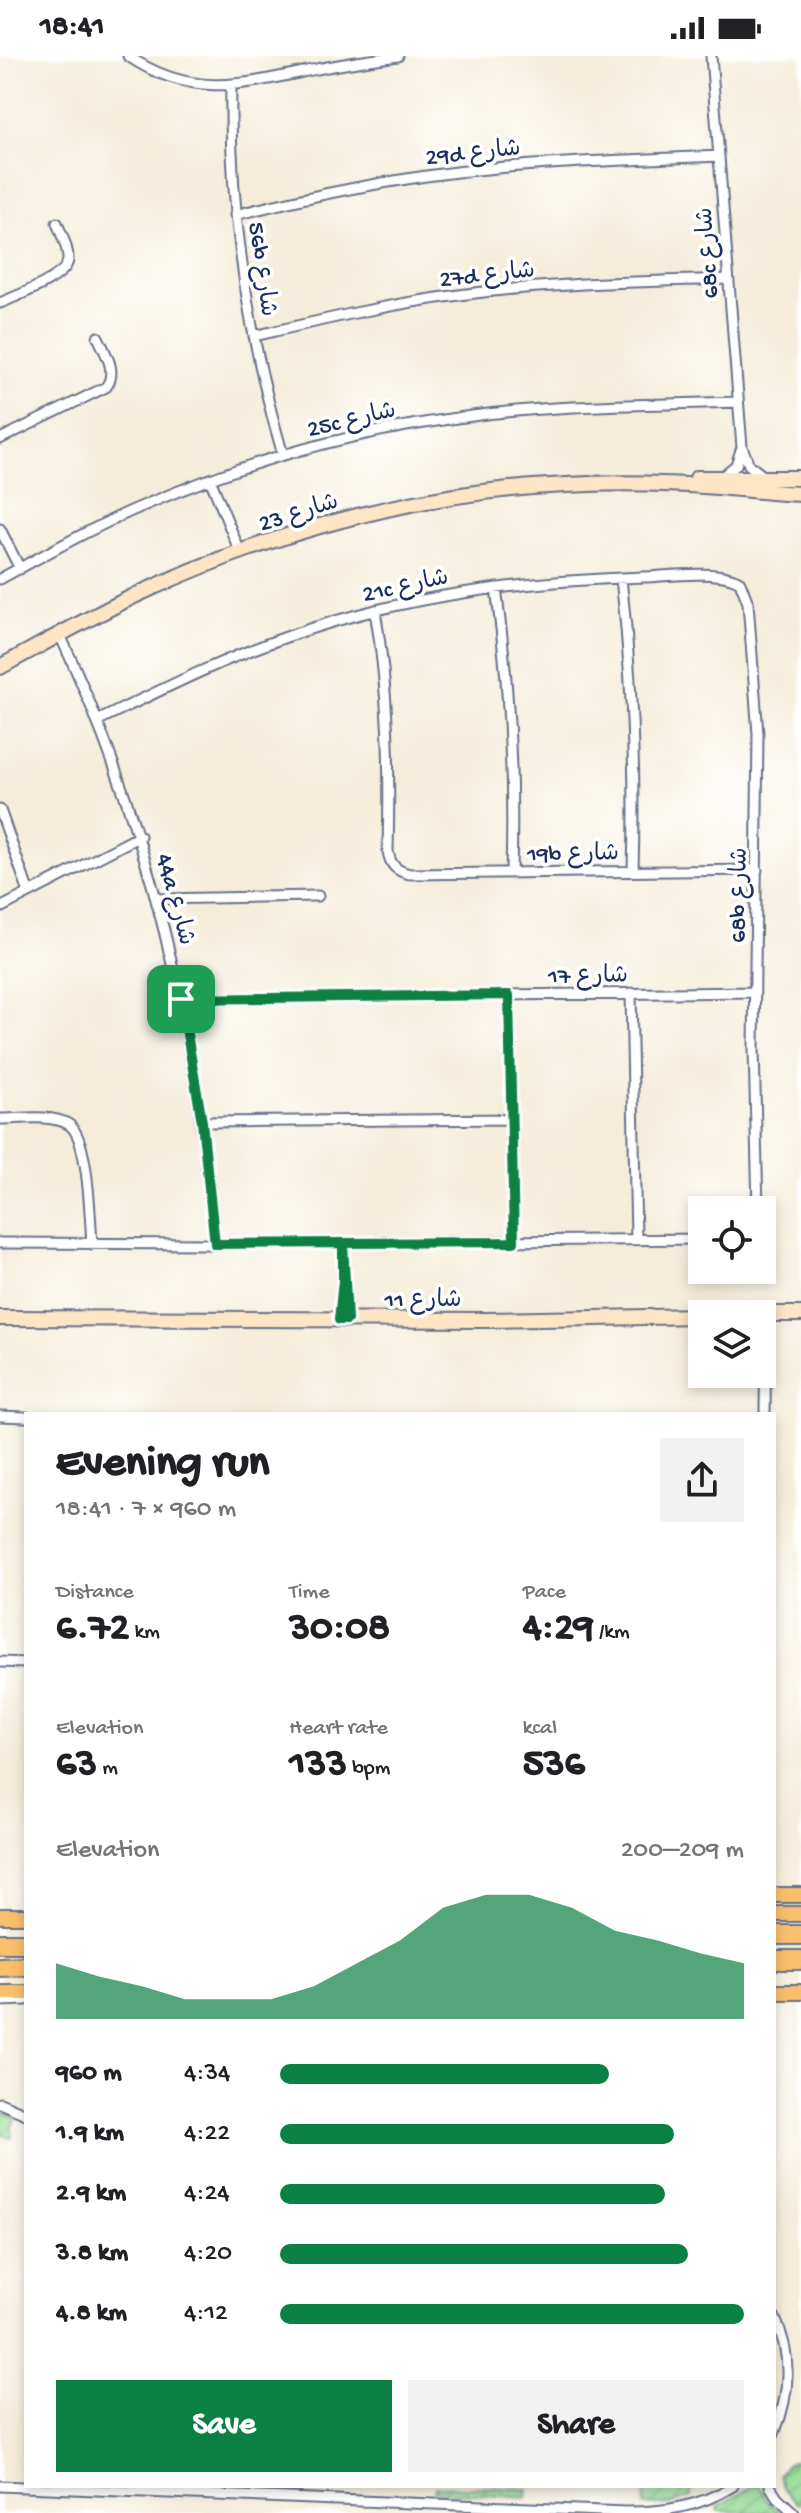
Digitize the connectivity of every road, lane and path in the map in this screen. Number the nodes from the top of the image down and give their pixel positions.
1 (128, 56) edge
2 (398, 56) edge
3 (711, 56) edge
4 (231, 86) junction
5 (719, 156) junction
6 (235, 215) junction
7 (57, 223) dead end
8 (728, 279) junction
9 (0, 303) edge
10 (254, 336) junction
11 (98, 337) dead end
12 (738, 402) junction
13 (0, 439) edge
14 (742, 447) junction
15 (283, 455) junction
16 (722, 476) junction
17 (765, 477) junction
18 (801, 478) edge
19 (210, 479) junction
20 (634, 483) junction
21 (801, 494) edge
22 (0, 529) edge
23 (236, 553) junction
24 (20, 569) junction
25 (621, 578) junction
26 (0, 579) edge
27 (740, 582) joint
28 (496, 588) junction
29 (375, 610) junction
30 (57, 636) junction
31 (0, 667) edge
32 (97, 721) junction
33 (0, 810) edge
34 (140, 836) junction
35 (757, 870) junction
36 (633, 871) junction
37 (511, 873) junction
38 (29, 893) junction
39 (318, 896) dead end
40 (157, 899) junction
41 (0, 908) edge
42 (755, 992) junction
43 (631, 993) junction
44 (509, 995) junction
45 (181, 999) junction
46 (0, 1119) edge
47 (510, 1119) junction
48 (202, 1122) junction
49 (758, 1196) edge
50 (688, 1239) edge
51 (636, 1240) junction
52 (514, 1242) junction
53 (0, 1243) edge
54 (343, 1243) junction
55 (92, 1244) junction
56 (215, 1244) junction
57 (776, 1314) edge
58 (801, 1314) edge
59 (688, 1316) edge
60 (0, 1318) edge
61 (343, 1320) junction
62 (765, 1388) edge
63 (765, 1412) edge
64 (0, 1416) edge
65 (24, 1417) edge
66 (0, 1662) edge
67 (24, 1663) edge
68 (776, 1895) edge
69 (801, 1895) edge
70 (776, 1914) edge
71 (801, 1914) edge
72 (0, 1916) edge
73 (24, 1916) edge
74 (776, 1935) edge
75 (801, 1935) edge
76 (0, 1943) edge
77 (24, 1943) edge
78 (776, 1960) edge
79 (801, 1960) edge
80 (24, 1966) edge
81 (0, 1967) edge
82 (779, 1992) edge
83 (0, 1993) edge
84 (24, 1993) edge
85 (801, 1994) edge
86 (24, 2000) edge
87 (0, 2001) edge
88 (0, 2103) edge
89 (24, 2113) edge
90 (776, 2322) edge
91 (776, 2428) edge
92 (0, 2486) edge
93 (24, 2487) edge
94 (45, 2488) edge
95 (729, 2488) edge
96 (771, 2488) edge
97 (664, 2512) edge
98 (682, 2513) edge
99 (794, 2513) edge

1 - 4 street
2 - 4 street
3 - 5 street, 68c شارع
4 - 6 street, 56b شارع
5 - 6 street, 29d شارع
5 - 8 street, 68c شارع
6 - 10 street, 56b شارع
7 - 9 street
8 - 10 street, 27d شارع
8 - 12 street, 68c شارع
10 - 15 street, 56b شارع
11 - 13 street
12 - 14 street, 68c شارع
12 - 15 street, 25c شارع
14 - 16 street
14 - 17 street
15 - 19 street, 25c شارع
16 - 17 street, شارع 23
16 - 20 street, شارع 23
17 - 18 street, شارع 23
19 - 23 street
19 - 24 street, 25c شارع
20 - 21 street, شارع 23
20 - 23 street, شارع 23
22 - 24 street
23 - 30 street, شارع 23
24 - 26 street, 25c شارع
25 - 27 street, 21c شارع
25 - 28 street, 21c شارع
25 - 36 street
27 - 35 street, 68b شارع
28 - 29 street, 21c شارع
28 - 37 street
29 - 32 street, 21c شارع
29 - 37 street, 19b شارع
30 - 31 street, شارع 23
30 - 32 street, 44a شارع
32 - 34 street, 44a شارع
33 - 38 street
34 - 38 street
34 - 40 street, 44a شارع
35 - 36 street, 19b شارع
35 - 42 street, 68b شارع
36 - 37 street, 19b شارع
38 - 41 street
39 - 40 street
40 - 45 street, 44a شارع
42 - 43 street, شارع 17
42 - 49 street, 68b شارع
43 - 44 street, شارع 17
43 - 51 street
44 - 45 street, شارع 17
44 - 47 street
45 - 48 street, 44a شارع
46 - 55 street
47 - 48 street
47 - 52 street
48 - 56 street, 44a شارع
50 - 51 street
51 - 52 street
52 - 54 street
53 - 55 street
54 - 56 street
54 - 61 street
55 - 56 street
57 - 58 street
59 - 61 street, شارع 11
60 - 61 street, شارع 11
62 - 63 street
64 - 65 street
66 - 67 street
68 - 69 main road
70 - 71 main road
72 - 73 main road
74 - 75 highway
76 - 77 highway
78 - 79 highway
80 - 81 highway
82 - 85 main road
83 - 84 main road
86 - 87 street
88 - 89 street
90 - 91 street
92 - 93 street
94 - 97 street
95 - 97 street
96 - 99 street
97 - 98 street

